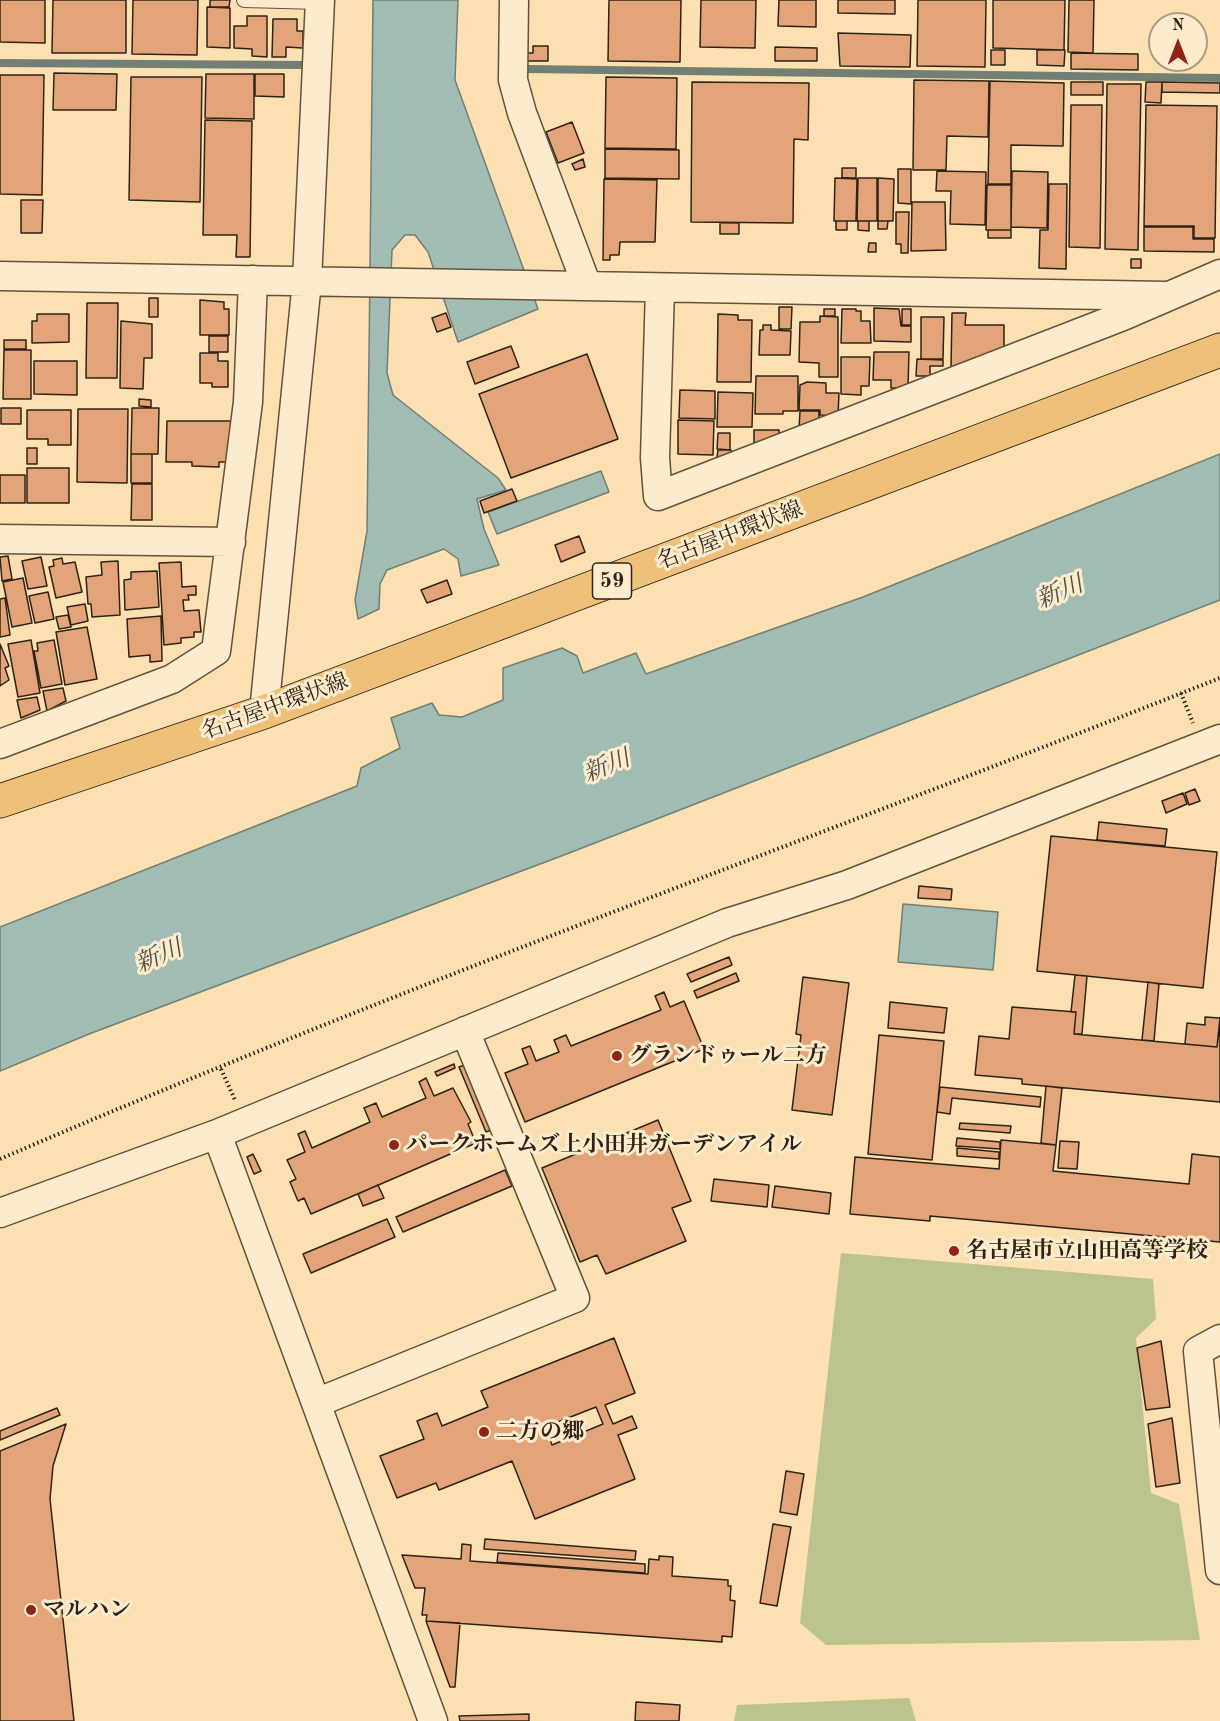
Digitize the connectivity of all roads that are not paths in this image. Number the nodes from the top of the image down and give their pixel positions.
1 (244, 0) edge
2 (514, 0) edge
3 (320, 1) edge
4 (1220, 274) edge
5 (0, 276) edge
6 (253, 280) junction
7 (307, 281) junction
8 (573, 287) junction
9 (660, 288) junction
10 (1166, 296) junction
11 (1220, 350) edge
12 (0, 539) edge
13 (231, 542) junction
14 (264, 712) junction
15 (1220, 739) edge
16 (0, 744) edge
17 (0, 801) edge
18 (465, 1031) junction
19 (217, 1134) junction
20 (0, 1213) edge
21 (1220, 1340) edge
22 (316, 1403) junction
23 (1220, 1570) edge
24 (433, 1721) edge

1 - 3 lane
2 - 8 street
3 - 7 street
4 - 10 street
5 - 6 street
6 - 7 street
6 - 13 street
7 - 8 street
7 - 14 street
8 - 9 street
9 - 10 street
9 - 10 street
11 - 14 main road, 名古屋中環状線 / 59
12 - 13 street
13 - 16 street
14 - 17 main road, 名古屋中環状線 / 59
15 - 18 street
18 - 19 street
18 - 22 street
19 - 20 street
19 - 22 street
21 - 23 street
22 - 24 street

